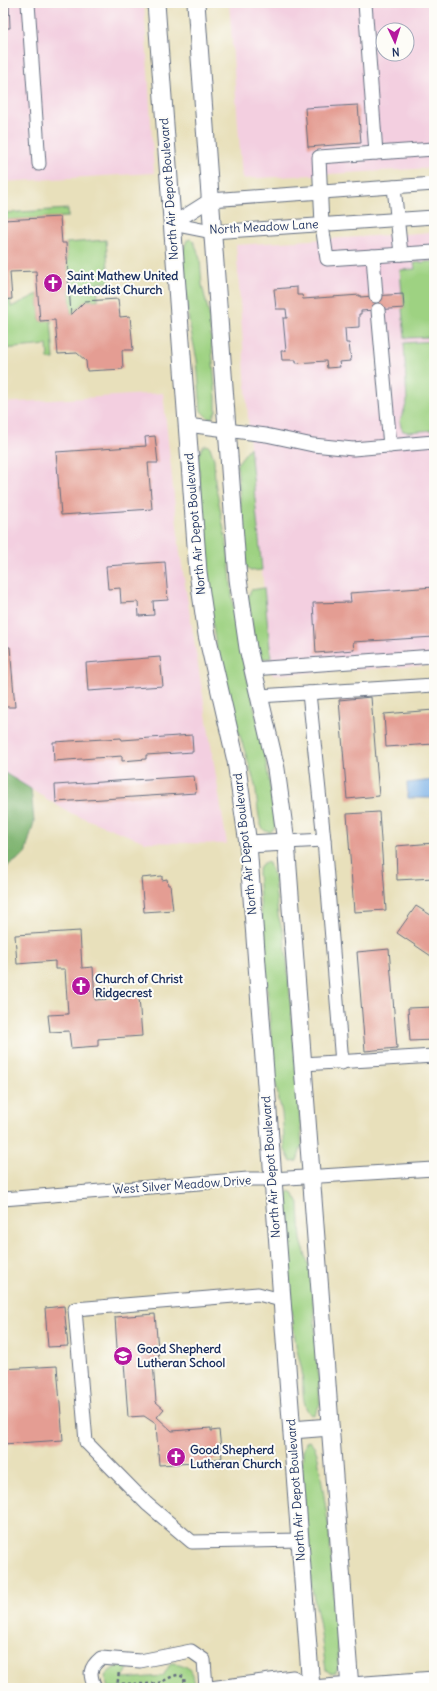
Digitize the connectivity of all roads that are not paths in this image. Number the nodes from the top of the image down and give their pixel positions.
1 (28, 3) edge
2 (156, 3) edge
3 (196, 3) edge
4 (365, 3) edge
5 (434, 149) edge
6 (376, 153) junction
7 (39, 164) dead end
8 (434, 184) edge
9 (394, 187) junction
10 (321, 192) junction
11 (210, 200) junction
12 (434, 217) edge
13 (397, 219) junction
14 (172, 224) junction
15 (322, 225) junction
16 (212, 232) junction
17 (434, 252) edge
18 (401, 254) junction
19 (372, 256) junction
20 (376, 296) dead end
21 (378, 310) dead end
22 (187, 425) junction
23 (227, 429) junction
24 (434, 442) edge
25 (390, 446) junction
26 (434, 656) edge
27 (252, 669) junction
28 (434, 685) edge
29 (309, 693) junction
30 (259, 696) junction
31 (324, 840) junction
32 (286, 842) junction
33 (248, 844) junction
34 (434, 1056) edge
35 (342, 1062) junction
36 (303, 1064) junction
37 (434, 1169) edge
38 (311, 1176) junction
39 (272, 1179) junction
40 (3, 1199) edge
41 (281, 1300) junction
42 (330, 1427) junction
43 (292, 1430) junction
44 (300, 1540) junction
45 (434, 1678) edge
46 (350, 1686) edge
47 (95, 1688) edge
48 (206, 1688) edge
49 (210, 1688) edge
50 (310, 1688) edge

1 - 7 street
2 - 14 main road, North Air Depot Boulevard
3 - 11 main road
4 - 6 street
5 - 6 street
6 - 10 street
8 - 9 street
9 - 10 street
9 - 13 street
10 - 11 street
10 - 15 street
11 - 14 street
11 - 16 main road
12 - 13 street, North Meadow Lane
13 - 15 street, North Meadow Lane
13 - 18 street
14 - 16 street, North Meadow Lane
14 - 22 main road, North Air Depot Boulevard
15 - 16 street, North Meadow Lane
15 - 19 street
16 - 23 main road
17 - 18 street
18 - 19 street
19 - 20 street
21 - 25 street
22 - 23 street
22 - 33 main road, North Air Depot Boulevard
23 - 25 street
23 - 27 main road
24 - 25 street
26 - 27 street
27 - 30 main road
28 - 29 street
29 - 30 street
29 - 31 street
30 - 32 main road
31 - 32 street
31 - 35 street
32 - 33 main road
32 - 36 main road
33 - 39 main road, North Air Depot Boulevard
34 - 35 street
35 - 36 street
36 - 38 main road
37 - 38 street, West Silver Meadow Drive
38 - 39 street, West Silver Meadow Drive
38 - 42 main road
39 - 40 street, West Silver Meadow Drive
39 - 41 main road, North Air Depot Boulevard
41 - 43 main road, North Air Depot Boulevard
41 - 44 street
42 - 43 main road
42 - 46 main road
43 - 44 main road, North Air Depot Boulevard
44 - 50 main road, North Air Depot Boulevard
45 - 46 street
46 - 50 street
47 - 48 street
49 - 50 street

